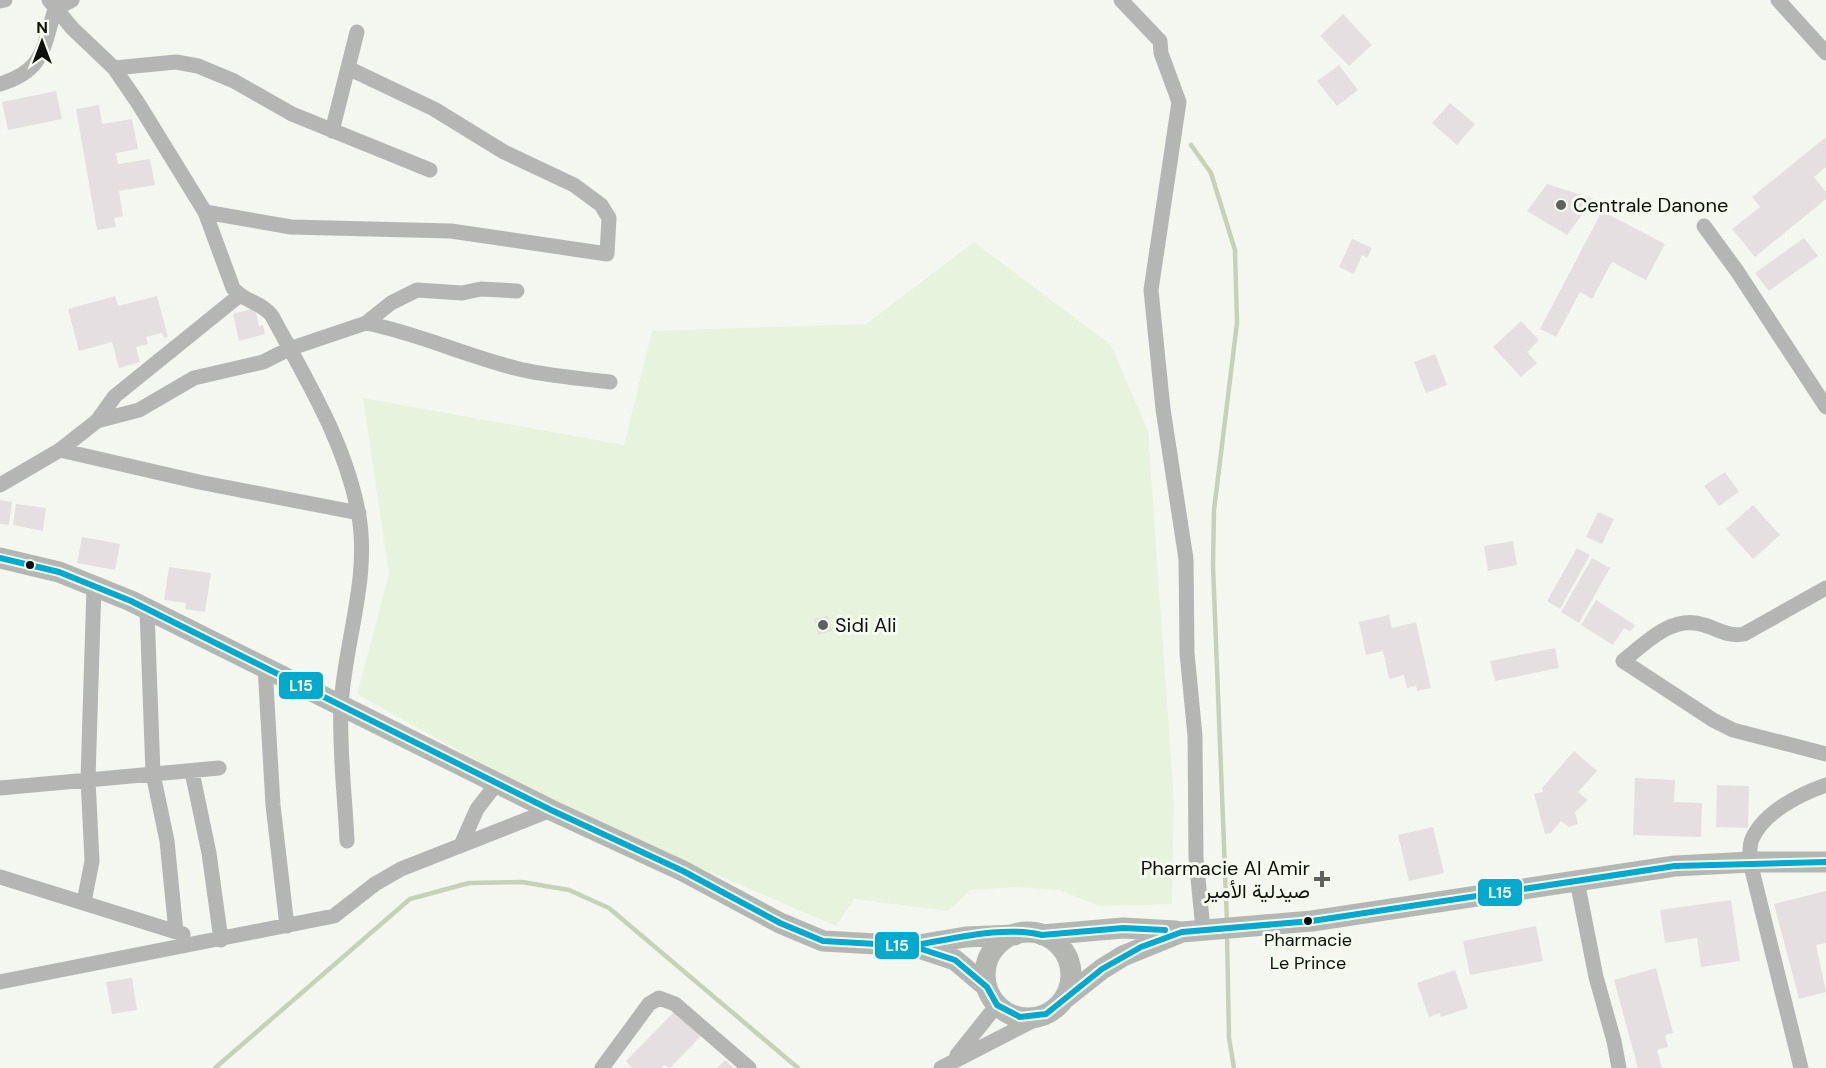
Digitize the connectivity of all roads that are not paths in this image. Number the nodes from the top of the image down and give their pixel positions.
1 (5, 0) edge
2 (72, 0) edge
3 (1121, 0) edge
4 (1778, 0) edge
5 (0, 1) edge
6 (52, 4) edge
7 (357, 32) dead end
8 (1826, 53) edge
9 (114, 68) junction
10 (350, 69) junction
11 (0, 84) edge
12 (333, 131) junction
13 (430, 170) dead end
14 (205, 212) junction
15 (1704, 226) dead end
16 (517, 291) dead end
17 (240, 295) junction
18 (366, 323) junction
19 (289, 349) junction
20 (610, 382) dead end
21 (1826, 407) edge
22 (97, 421) junction
23 (60, 450) junction
24 (0, 485) edge
25 (358, 513) junction
26 (0, 558) edge
27 (94, 585) junction
28 (1826, 588) edge
29 (147, 610) junction
30 (266, 667) junction
31 (341, 707) junction
32 (1826, 754) edge
33 (219, 768) dead end
34 (192, 772) junction
35 (153, 774) junction
36 (88, 779) junction
37 (497, 783) junction
38 (1826, 785) edge
39 (0, 788) edge
40 (551, 810) junction
41 (347, 842) dead end
42 (461, 845) junction
43 (1750, 862) junction
44 (1826, 862) edge
45 (0, 877) edge
46 (1577, 881) junction
47 (84, 902) junction
48 (287, 926) junction
49 (1213, 928) junction
50 (176, 932) junction
51 (1182, 932) junction
52 (1015, 935) junction
53 (1042, 935) junction
54 (215, 942) junction
55 (912, 946) junction
56 (0, 982) edge
57 (992, 996) junction
58 (1064, 999) junction
59 (1046, 1014) junction
60 (609, 1066) edge
61 (945, 1066) edge
62 (749, 1068) edge
63 (1619, 1068) edge
64 (1801, 1068) edge

1 - 5 street
2 - 6 street
3 - 49 street
4 - 8 street
6 - 9 street
6 - 11 street
7 - 10 street
9 - 12 street
9 - 14 street
10 - 12 street
10 - 14 street
12 - 13 street
14 - 17 street
15 - 21 street
16 - 18 street
17 - 19 street
17 - 22 street
18 - 19 street
18 - 20 street
19 - 22 street
19 - 25 street
22 - 23 street
23 - 24 street
23 - 25 street
25 - 31 street
26 - 27 main road
27 - 29 main road
27 - 36 street
28 - 32 street
29 - 30 main road
29 - 35 street
30 - 31 main road
30 - 48 street
31 - 37 main road
31 - 41 street
33 - 34 street
34 - 35 street
34 - 54 street
35 - 36 street
35 - 50 street
36 - 39 street
36 - 47 street
37 - 40 main road
37 - 42 street
38 - 43 street
40 - 42 street
40 - 55 main road
42 - 48 street
43 - 44 main road
43 - 46 main road
43 - 64 street
45 - 47 street
46 - 49 main road
46 - 63 street
47 - 50 street
48 - 54 street
49 - 51 main road
50 - 54 street
51 - 53 main road
51 - 58 main road
52 - 53 main road
52 - 55 main road
52 - 57 main road
53 - 58 main road
54 - 56 street
55 - 57 main road
57 - 59 main road
57 - 61 street
58 - 59 main road
59 - 61 street
60 - 62 street

